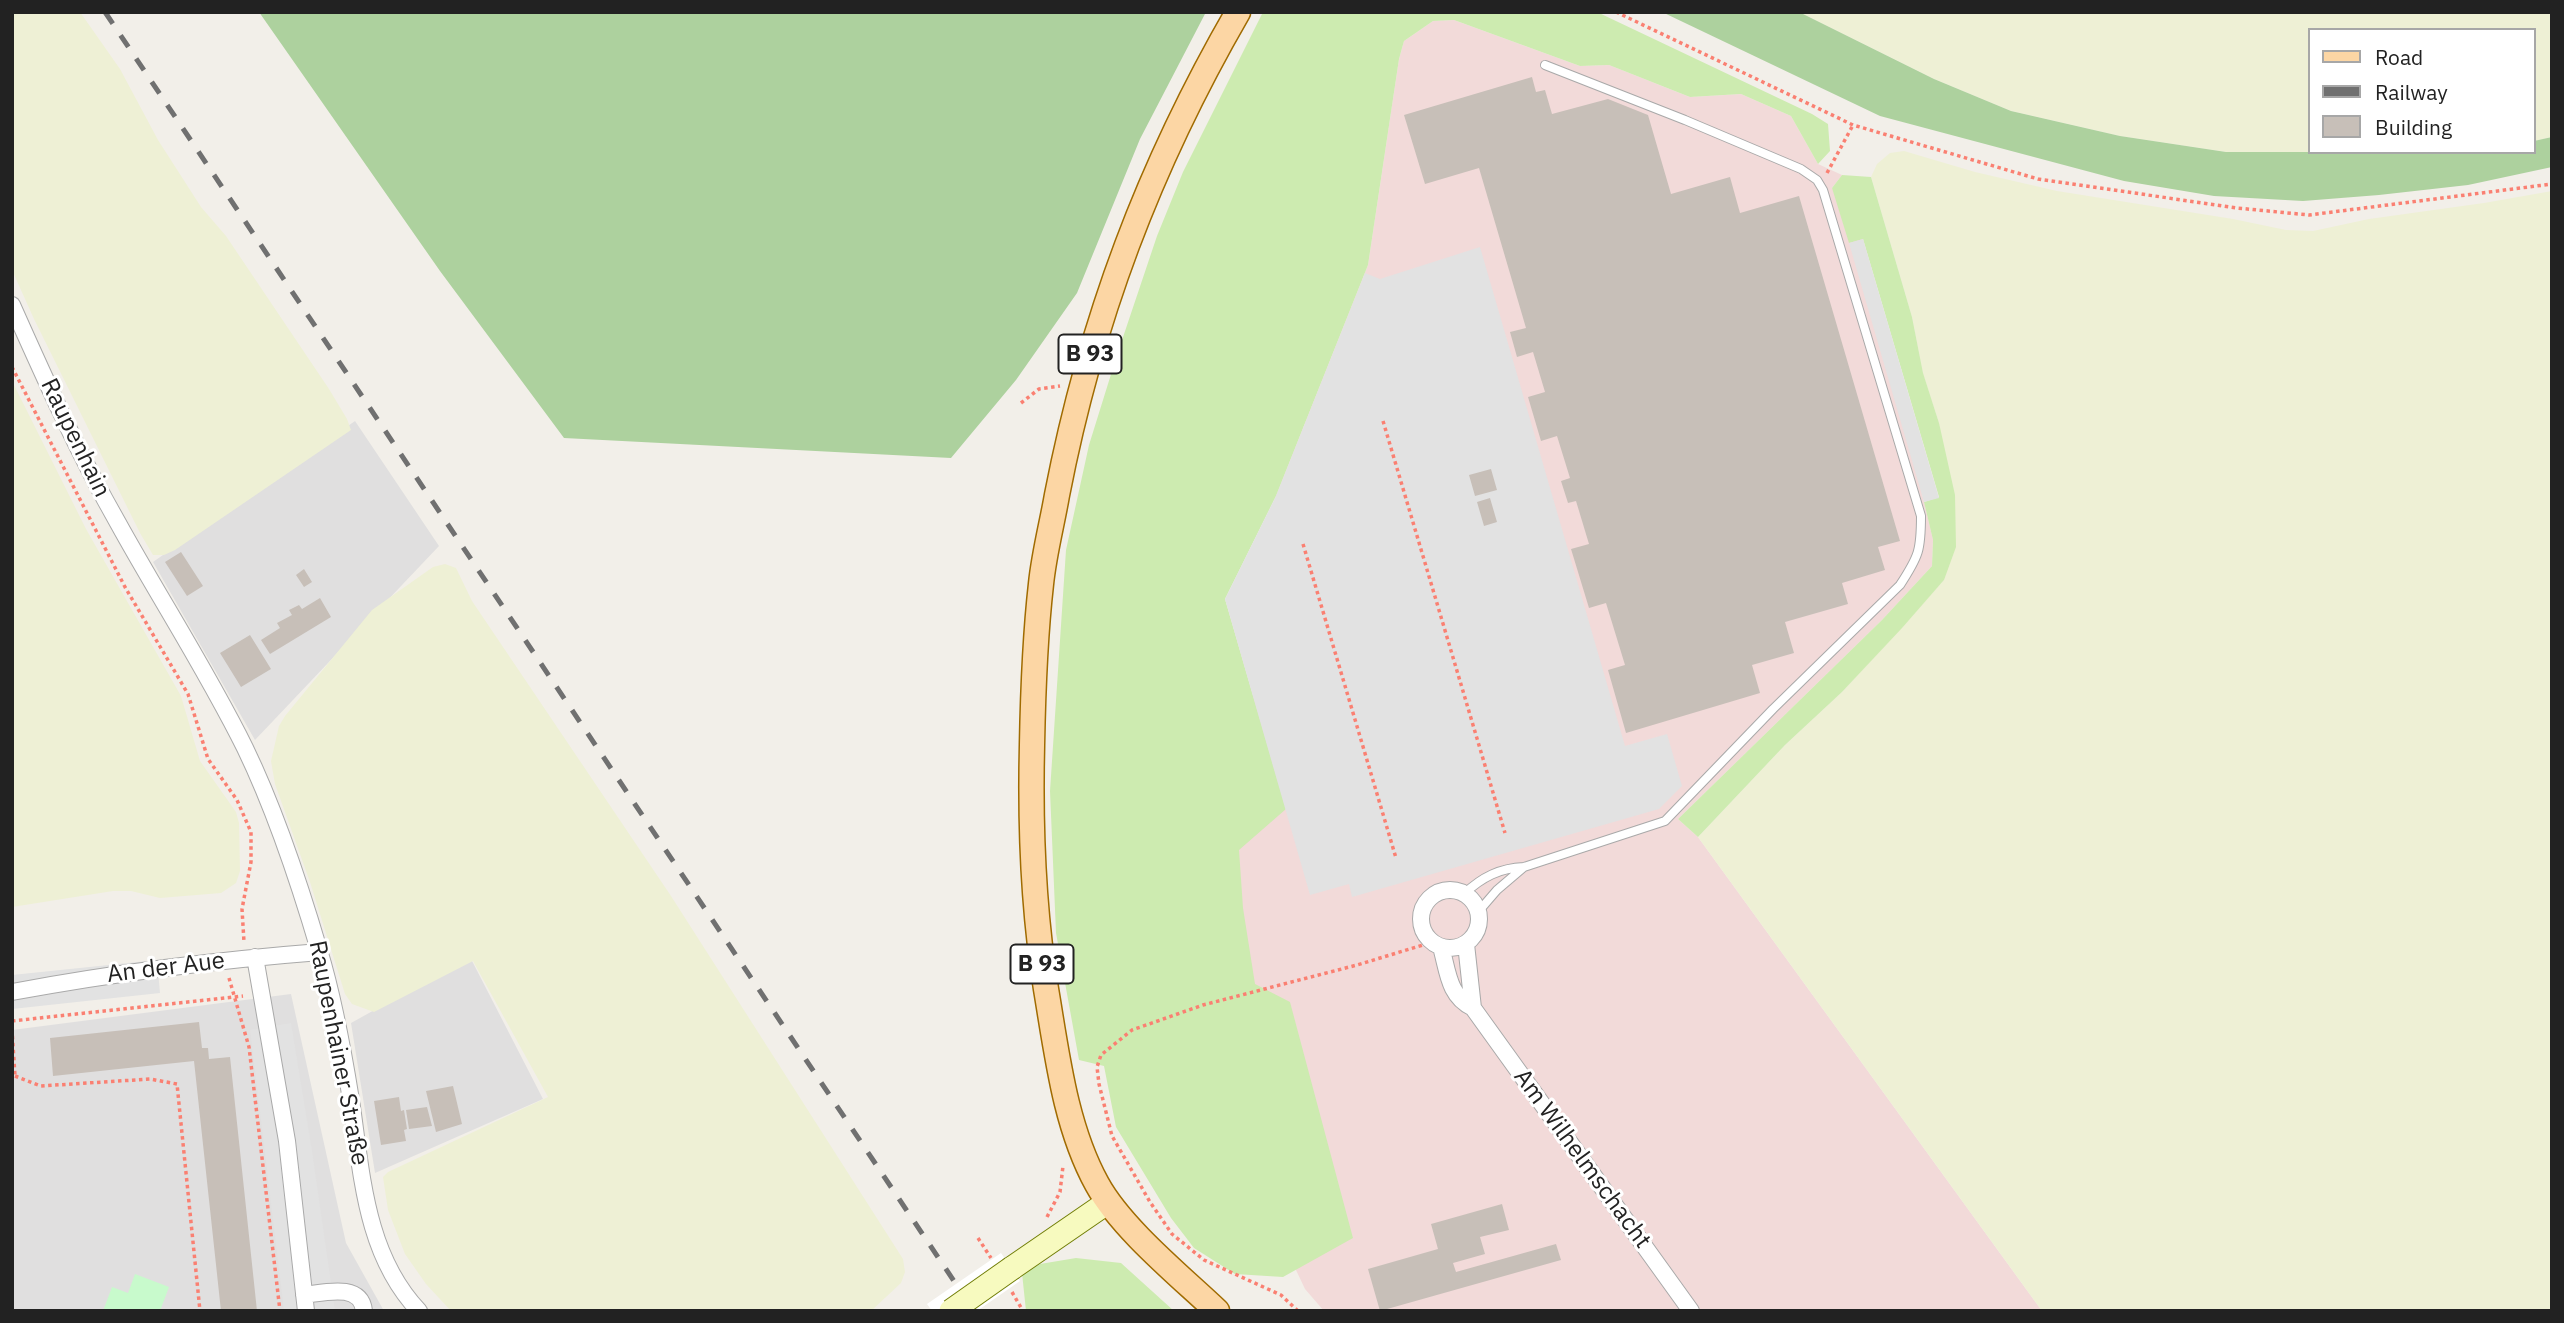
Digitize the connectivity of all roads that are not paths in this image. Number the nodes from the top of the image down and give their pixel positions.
1 (1238, 12) edge
2 (1545, 65) dead end
3 (12, 305) edge
4 (143, 568) joint
5 (1524, 867) junction
6 (1464, 894) junction
7 (1478, 912) junction
8 (1466, 944) junction
9 (1436, 945) junction
10 (320, 952) junction
11 (251, 957) junction
12 (12, 992) edge
13 (1473, 1008) junction
14 (1108, 1202) junction
15 (305, 1303) edge
16 (364, 1311) edge
17 (419, 1311) edge
18 (951, 1311) edge
19 (1217, 1311) edge
20 (1691, 1311) edge

1 - 14 main road, B 93
2 - 5 lane
3 - 4 street, Raupenhain
4 - 10 street, Raupenhainer Straße
5 - 6 lane
5 - 7 lane
6 - 7 street
6 - 9 street, Am Wilhelmschacht
7 - 8 street, Am Wilhelmschacht
8 - 9 street
8 - 13 street, Am Wilhelmschacht
9 - 13 street, Am Wilhelmschacht
10 - 11 street, An der Aue
10 - 17 street, Raupenhainer Straße
11 - 12 street, An der Aue
11 - 15 street
13 - 20 street, Am Wilhelmschacht
14 - 18 street, bridge
14 - 19 main road, B 93
15 - 16 street

